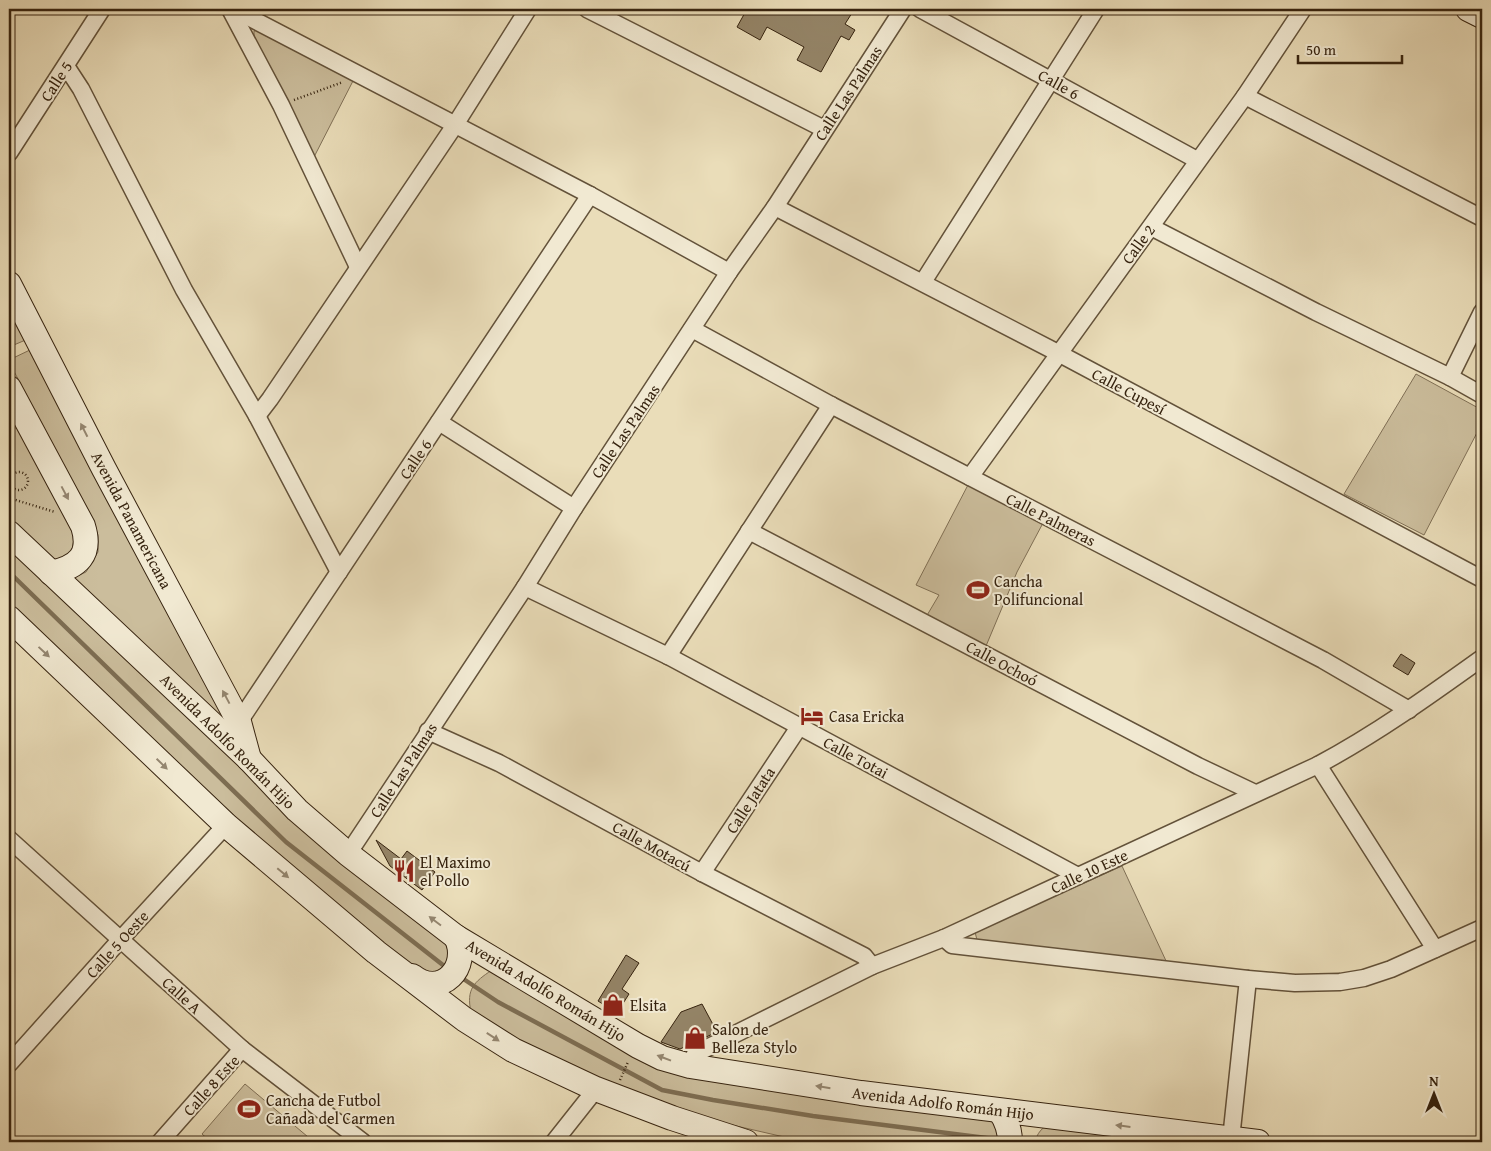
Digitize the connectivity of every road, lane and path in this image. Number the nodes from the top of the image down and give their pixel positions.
1 (102, 9) edge
2 (232, 9) edge
3 (528, 9) edge
4 (587, 9) edge
5 (903, 9) edge
6 (920, 9) edge
7 (1096, 9) edge
8 (1303, 9) edge
9 (1468, 9) edge
10 (1482, 16) edge
11 (66, 66) junction
12 (361, 76) junction
13 (1050, 79) junction
14 (1245, 96) junction
15 (280, 105) junction
16 (455, 125) junction
17 (824, 129) junction
18 (9, 152) edge
19 (1197, 160) junction
20 (590, 195) junction
21 (775, 206) junction
22 (1482, 218) edge
23 (1151, 227) junction
24 (358, 267) junction
25 (729, 272) junction
26 (923, 282) junction
27 (9, 284) edge
28 (1482, 312) edge
29 (692, 329) junction
30 (1058, 353) junction
31 (1450, 377) junction
32 (9, 388) edge
33 (1482, 395) edge
34 (831, 405) junction
35 (257, 416) junction
36 (440, 422) junction
37 (970, 477) junction
38 (14, 490) joint
39 (9, 498) edge
40 (574, 508) junction
41 (74, 510) junction
42 (749, 531) junction
43 (9, 533) edge
44 (339, 572) junction
45 (51, 573) junction
46 (1482, 579) edge
47 (525, 587) junction
48 (9, 618) edge
49 (668, 656) junction
50 (1482, 658) edge
51 (1409, 710) junction
52 (239, 722) junction
53 (799, 727) junction
54 (428, 731) junction
55 (249, 759) junction
56 (1318, 765) junction
57 (1255, 793) junction
58 (226, 825) junction
59 (9, 839) edge
60 (348, 854) junction
61 (702, 873) junction
62 (1078, 876) junction
63 (1482, 928) edge
64 (944, 938) junction
65 (120, 940) junction
66 (458, 940) junction
67 (1434, 949) junction
68 (376, 952) junction
69 (496, 964) junction
70 (872, 966) junction
71 (1248, 979) junction
72 (462, 1013) junction
73 (242, 1049) junction
74 (630, 1058) dead end
75 (9, 1064) edge
76 (690, 1066) junction
77 (620, 1080) dead end
78 (596, 1089) junction
79 (1006, 1124) edge
80 (1030, 1127) edge
81 (1231, 1139) junction
82 (359, 1141) edge
83 (160, 1142) edge
84 (554, 1142) edge
85 (746, 1142) edge
86 (1258, 1142) edge

1 - 11 street, Calle 5
2 - 12 street
2 - 15 street
3 - 16 street
4 - 17 street
5 - 17 street, Calle Las Palmas
6 - 13 street, Calle 6
7 - 13 street
8 - 14 street, Calle 2
9 - 10 main road
11 - 18 street, Calle 5
11 - 35 street
12 - 15 path
12 - 16 street
13 - 19 street, Calle 6
13 - 26 street
14 - 19 street, Calle 2
14 - 22 street
15 - 24 street
16 - 20 street
16 - 24 street
17 - 21 street, Calle Las Palmas
19 - 23 street, Calle 2
20 - 25 street
20 - 36 street, Calle 6
21 - 25 street, Calle Las Palmas
21 - 26 street, Calle Cupesí
23 - 30 street, Calle 2
23 - 31 street
24 - 35 street
25 - 29 street, Calle Las Palmas
26 - 30 street, Calle Cupesí
52 -> 27 main road, Avenida Panamericana
28 - 31 street
29 - 34 street, Calle Palmeras
29 - 40 street, Calle Las Palmas
30 - 37 street, Calle 2
30 - 46 street, Calle Cupesí
31 - 33 street
32 -> 41 main road
34 - 37 street, Calle Palmeras
34 - 42 street
35 - 44 street
36 - 40 street
36 - 44 street, Calle 6
37 - 51 street, Calle Palmeras
38 - 38 path
39 - 41 path
40 - 47 street, Calle Las Palmas
41 - 45 main road
42 - 49 street
42 - 57 street, Calle Ochoó
43 - 45 main road, Avenida Adolfo Román Hijo
44 - 52 street, Calle 6
45 - 55 main road, Avenida Adolfo Román Hijo
47 - 49 street, Calle Totai
47 - 54 street, Calle Las Palmas
48 -> 58 main road
49 - 53 street, Calle Totai
50 - 51 street, Calle 10 Este
51 - 56 street, Calle 10 Este
52 - 55 main road, Avenida Panamericana
53 - 61 street, Calle Jatata
53 - 62 street, Calle Totai
54 - 60 street, Calle Las Palmas
54 - 61 street, Calle Motacú
55 - 60 main road, Avenida Adolfo Román Hijo
56 - 57 street, Calle 10 Este
56 - 67 street
57 - 62 street, Calle 10 Este
58 - 65 street, Calle 5 Oeste
58 -> 68 main road
59 - 65 street, Calle A
66 -> 60 main road, Avenida Adolfo Román Hijo
61 - 70 street, Calle Motacú
62 - 64 street, Calle 10 Este
63 - 67 street
64 - 70 street, Calle 10 Este
64 - 71 street
65 - 73 street, Calle A
65 - 75 street, Calle 5 Oeste
66 - 68 main road
66 - 69 main road, Avenida Adolfo Román Hijo
67 - 71 street
68 - 72 main road
69 - 72 main road
76 -> 69 main road, Avenida Adolfo Román Hijo
70 - 76 street, Calle 10 Este
71 - 81 street
72 -> 78 main road
73 - 82 street, Calle A
73 - 83 street, Calle 8 Este
74 - 77 path
79 -> 76 main road, Avenida Adolfo Román Hijo
78 - 84 street
78 - 85 main road
79 - 80 main road, Avenida Adolfo Román Hijo
81 -> 80 main road, Avenida Adolfo Román Hijo
81 - 86 main road, Avenida Adolfo Román Hijo

